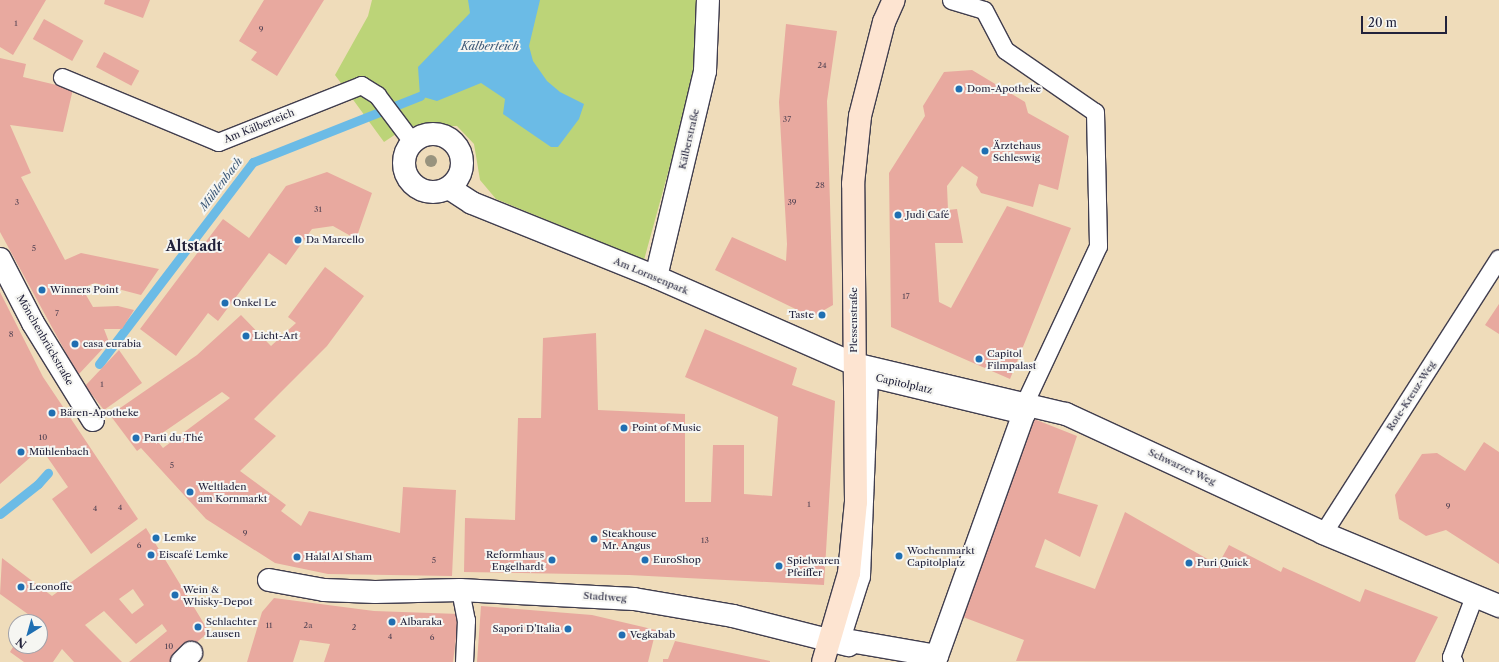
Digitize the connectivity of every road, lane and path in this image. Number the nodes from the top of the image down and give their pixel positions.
1 (708, 0) edge
2 (894, 0) edge
3 (951, 0) edge
4 (62, 77) dead end
5 (413, 143) junction
6 (449, 188) junction
7 (0, 258) edge
8 (1499, 258) edge
9 (656, 277) junction
10 (854, 364) junction
11 (1024, 404) junction
12 (93, 420) dead end
13 (1323, 533) junction
14 (269, 580) dead end
15 (460, 590) junction
16 (1474, 596) junction
17 (1499, 606) edge
18 (826, 652) edge
19 (936, 659) edge
20 (464, 662) edge
21 (1454, 662) edge

1 - 9 street, Kälberstraße
2 - 10 street, Plessenstraße
3 - 11 lane
4 - 5 lane, Am Kälberteich
5 - 6 street
5 - 6 street
6 - 9 street, Am Lornsenpark
7 - 12 street, Mönchenbrückstraße
8 - 13 lane, Rote-Kreuz-Weg
9 - 10 street, Am Lornsenpark
10 - 11 street, Schwarzer Weg
10 - 18 street, Plessenstraße
11 - 13 street, Schwarzer Weg
13 - 16 street, Schwarzer Weg
14 - 15 street, Stadtweg
15 - 18 street, Stadtweg
15 - 20 lane
16 - 17 street, Schwarzer Weg
16 - 21 lane
18 - 19 street, Stadtweg
19 - 19 street, Capitolplatz

